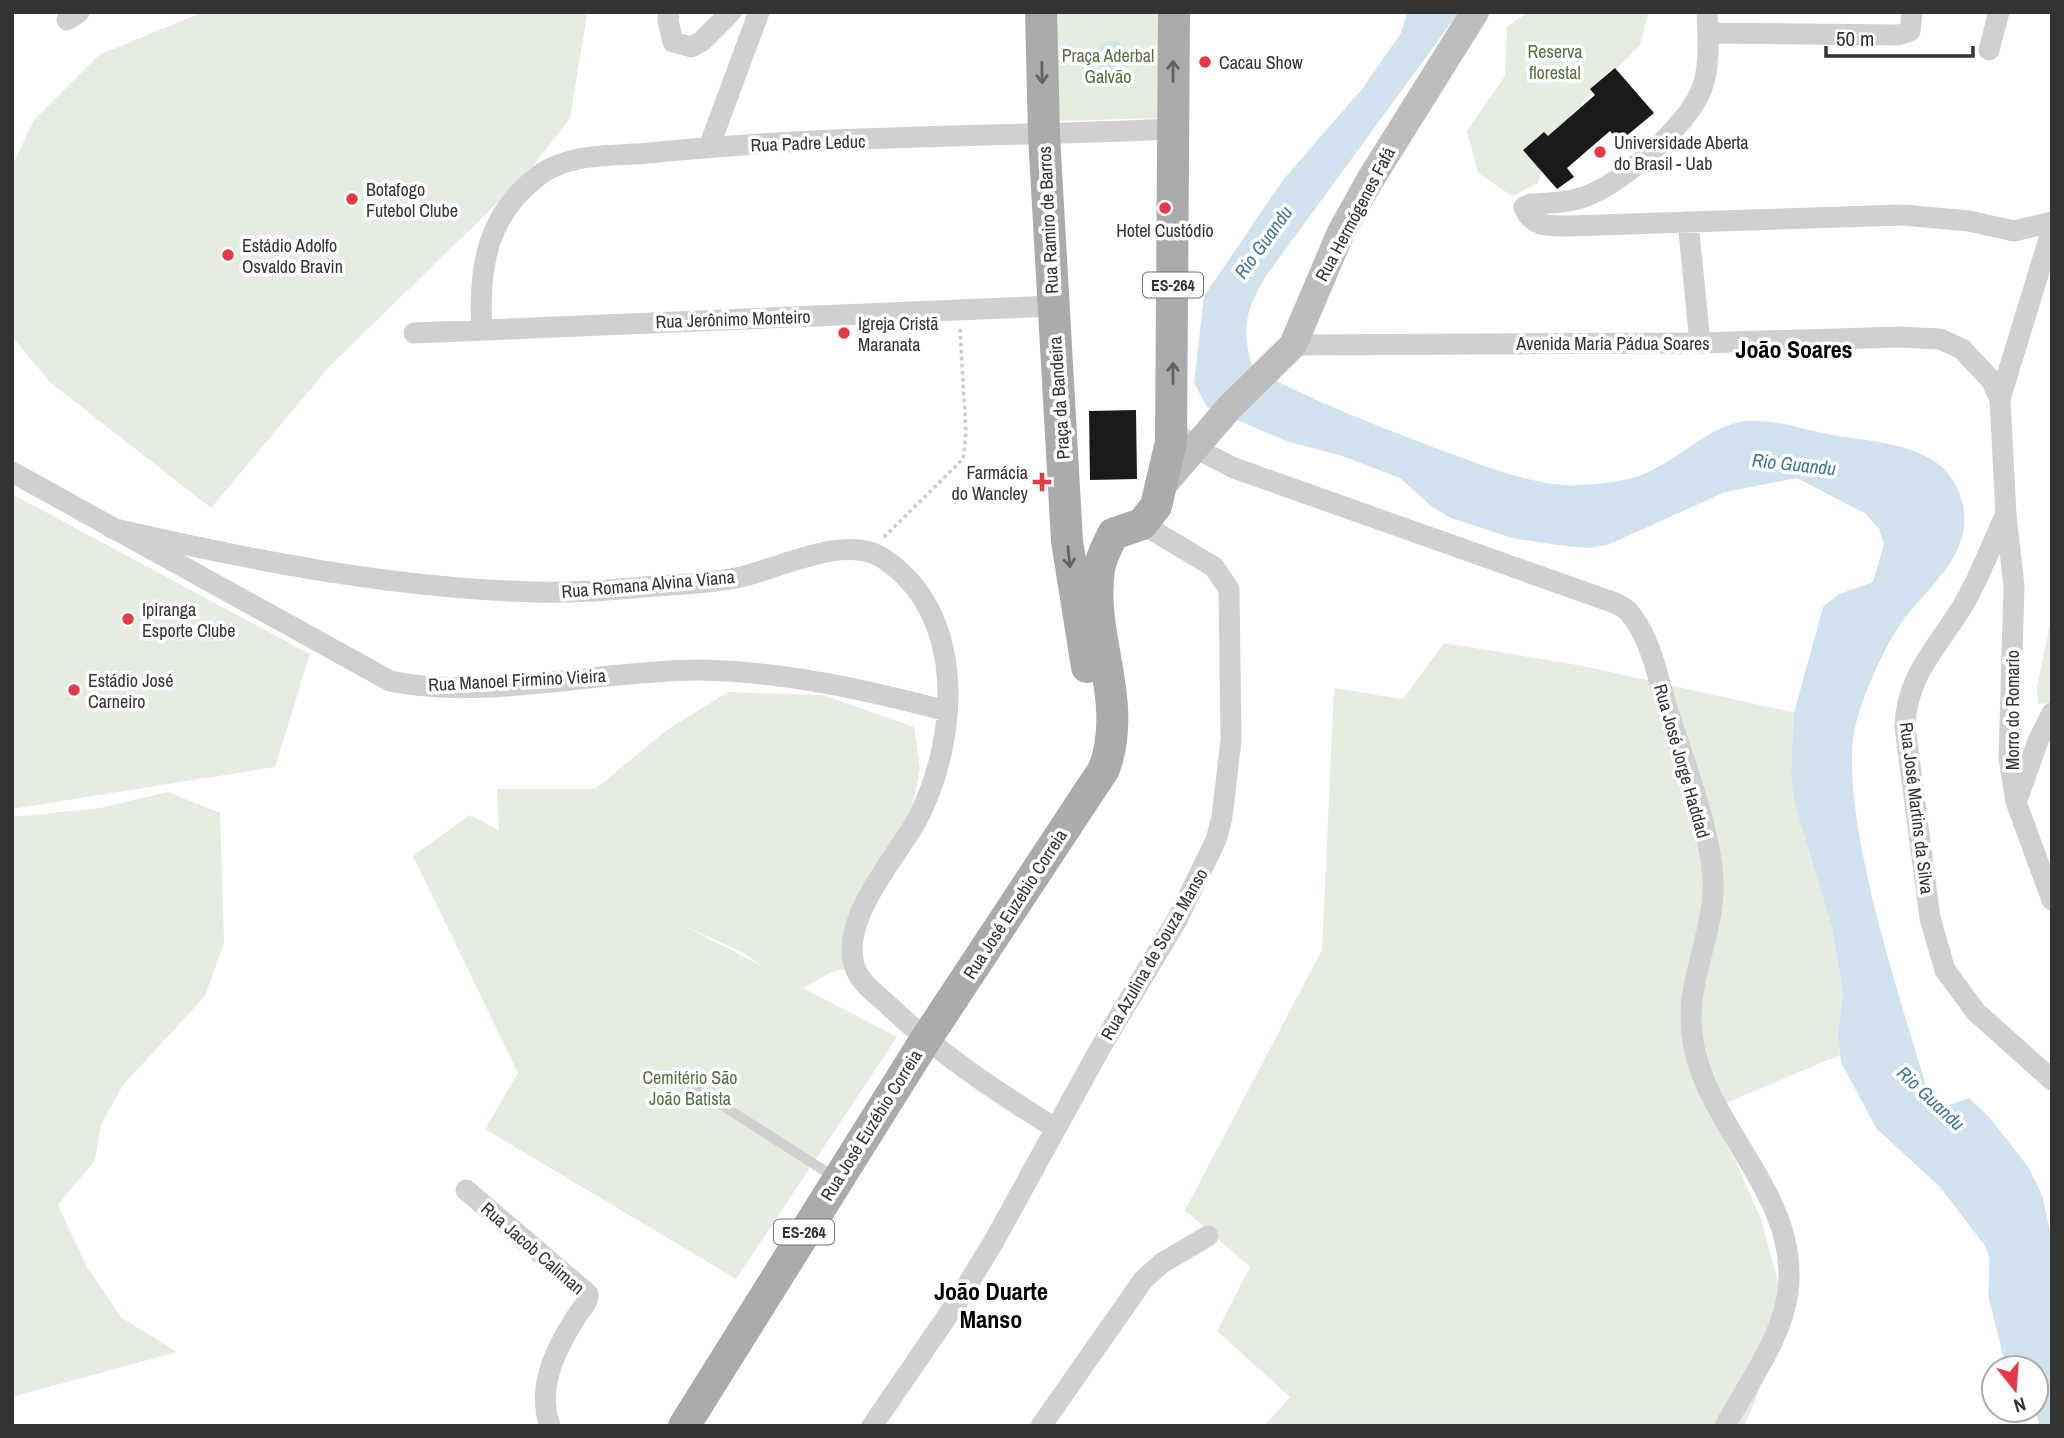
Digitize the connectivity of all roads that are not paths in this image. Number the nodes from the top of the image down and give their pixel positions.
1 (669, 12) edge
2 (731, 12) edge
3 (759, 12) edge
4 (1041, 12) edge
5 (1174, 12) edge
6 (1475, 12) edge
7 (1912, 12) edge
8 (1999, 12) edge
9 (1707, 23) edge
10 (1989, 50) dead end
11 (1173, 129) junction
12 (1044, 135) junction
13 (709, 146) junction
14 (1688, 222) junction
15 (2052, 222) edge
16 (2052, 229) edge
17 (1053, 306) junction
18 (482, 329) junction
19 (414, 333) dead end
20 (1700, 342) junction
21 (1293, 345) junction
22 (2000, 399) junction
23 (1179, 439) junction
24 (12, 472) edge
25 (1065, 489) junction
26 (2006, 514) junction
27 (111, 527) junction
28 (1128, 529) junction
29 (947, 711) junction
30 (2052, 713) edge
31 (1104, 769) junction
32 (2016, 802) junction
33 (2052, 900) edge
34 (926, 1039) junction
35 (673, 1074) dead end
36 (2052, 1080) edge
37 (1055, 1128) junction
38 (838, 1179) junction
39 (466, 1190) dead end
40 (1208, 1236) dead end
41 (550, 1426) edge
42 (684, 1426) edge
43 (872, 1426) edge
44 (1041, 1426) edge
45 (1725, 1426) edge

1 - 2 street
3 - 13 street
4 -> 12 main road, Rua Ramiro de Barros
11 -> 5 main road, ES-264
6 - 21 street, Rua Hermógenes Fafá
7 - 9 street
8 - 10 street
9 - 14 street
11 - 12 street, Rua Padre Leduc
23 -> 11 main road, ES-264
12 - 13 street, Rua Padre Leduc
12 - 17 main road, Rua Ramiro de Barros
13 - 18 street, Rua Padre Leduc
14 - 15 street
14 - 20 street
16 - 22 street
17 - 18 street, Rua Jerônimo Monteiro
17 - 25 main road, Praça da Bandeira
18 - 19 street, Rua Jerônimo Monteiro
20 - 21 street, Avenida Maria Pádua Soares
20 - 22 street, Avenida Maria Pádua Soares
21 - 23 street, Rua Hermógenes Fafá
22 - 26 street, Avenida Maria Pádua Soares
23 - 28 main road, ES-264
23 - 45 street, Rua José Jorge Haddad
24 - 27 street, Rua Manoel Firmino Vieira
25 - 28 main road
25 -> 31 main road
26 - 32 street, Morro do Romario
26 - 36 street, Rua José Martins da Silva
27 - 29 street, Rua Manoel Firmino Vieira
27 - 29 street, Rua Romana Alvina Viana
28 - 31 main road, Rua José Euzebio Correia / ES-264
28 - 37 street, Rua Azulina de Souza Manso
29 - 34 street
30 - 32 street
31 - 34 main road, Rua José Euzebio Correia / ES-264
32 - 33 street, Morro do Romario
34 - 37 street
34 - 38 main road, Rua José Euzébio Correia / ES-264
35 - 38 lane
37 - 43 street, Rua Azulina de Souza Manso
38 - 42 main road, Rua José Euzébio Correia / ES-264
39 - 41 street, Rua Jacob Caliman
40 - 44 street

